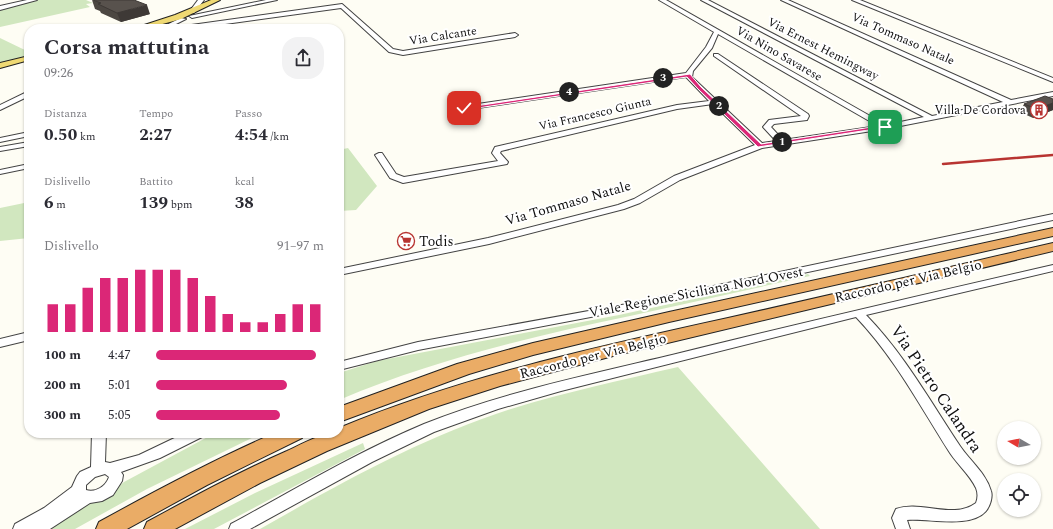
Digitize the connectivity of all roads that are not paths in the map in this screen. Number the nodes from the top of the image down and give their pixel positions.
1 (34, 0) edge
2 (201, 0) edge
3 (217, 0) edge
4 (274, 0) edge
5 (662, 0) edge
6 (704, 0) edge
7 (784, 0) edge
8 (855, 0) edge
9 (225, 1) dead end
10 (0, 8) edge
11 (192, 14) junction
12 (183, 19) junction
13 (155, 24) edge
14 (166, 24) edge
15 (172, 24) edge
16 (213, 24) edge
17 (716, 30) junction
18 (515, 35) dead end
19 (716, 55) dead end
20 (24, 59) edge
21 (24, 64) edge
22 (0, 66) edge
23 (0, 70) edge
24 (688, 75) junction
25 (1053, 80) edge
26 (1053, 94) edge
27 (24, 96) edge
28 (714, 102) junction
29 (1010, 102) junction
30 (0, 108) edge
31 (464, 108) dead end
32 (931, 118) junction
33 (885, 127) junction
34 (24, 135) edge
35 (0, 140) edge
36 (781, 142) junction
37 (24, 145) edge
38 (760, 146) junction
39 (0, 149) edge
40 (379, 155) dead end
41 (24, 167) edge
42 (0, 172) edge
43 (1053, 217) edge
44 (1053, 232) edge
45 (1053, 247) edge
46 (1053, 254) edge
47 (1053, 268) edge
48 (344, 271) edge
49 (886, 287) junction
50 (858, 313) junction
51 (24, 337) edge
52 (0, 343) edge
53 (344, 365) edge
54 (344, 413) edge
55 (344, 435) edge
56 (100, 438) edge
57 (187, 438) edge
58 (284, 438) edge
59 (338, 438) edge
60 (104, 469) junction
61 (82, 494) junction
62 (20, 529) edge
63 (37, 529) edge
64 (106, 529) edge
65 (155, 529) edge
66 (236, 529) edge
67 (903, 529) edge

1 - 10 street
2 - 11 street
3 - 11 main road
4 - 11 street
5 - 17 street, Via Nino Savarese
6 - 32 street, Via Ernest Hemingway
7 - 29 street, Via Tommaso Natale
8 - 25 street
9 - 11 main road
11 - 12 main road
11 - 13 main road
12 - 14 main road
12 - 15 street
16 - 18 street, Via Calcante
17 - 24 street
17 - 33 street, Via Nino Savarese
19 - 36 street
20 - 22 main road
21 - 23 main road
22 - 23 main road
24 - 28 street
24 - 31 street
26 - 29 street, Via Tommaso Natale
27 - 30 street
28 - 38 street
28 - 40 street, Via Francesco Giunta
29 - 32 street, Via Tommaso Natale
32 - 33 street, Via Tommaso Natale
33 - 36 street, Via Tommaso Natale
34 - 35 street
36 - 38 street, Via Tommaso Natale
37 - 39 street
38 - 48 street, Via Tommaso Natale
41 - 42 street
43 - 53 street, Viale Regione Siciliana Nord Ovest
44 - 54 highway, Raccordo per Via Belgio
45 - 49 highway, Raccordo per Via Belgio
46 - 49 highway
47 - 50 street
49 - 55 highway, Raccordo per Via Belgio
50 - 66 street
50 - 67 street, Via Pietro Calandra
51 - 52 street
56 - 60 street
57 - 60 street
58 - 64 highway
59 - 65 highway, Raccordo per Via Belgio
60 - 61 street
60 - 61 street
61 - 62 street
61 - 63 street

